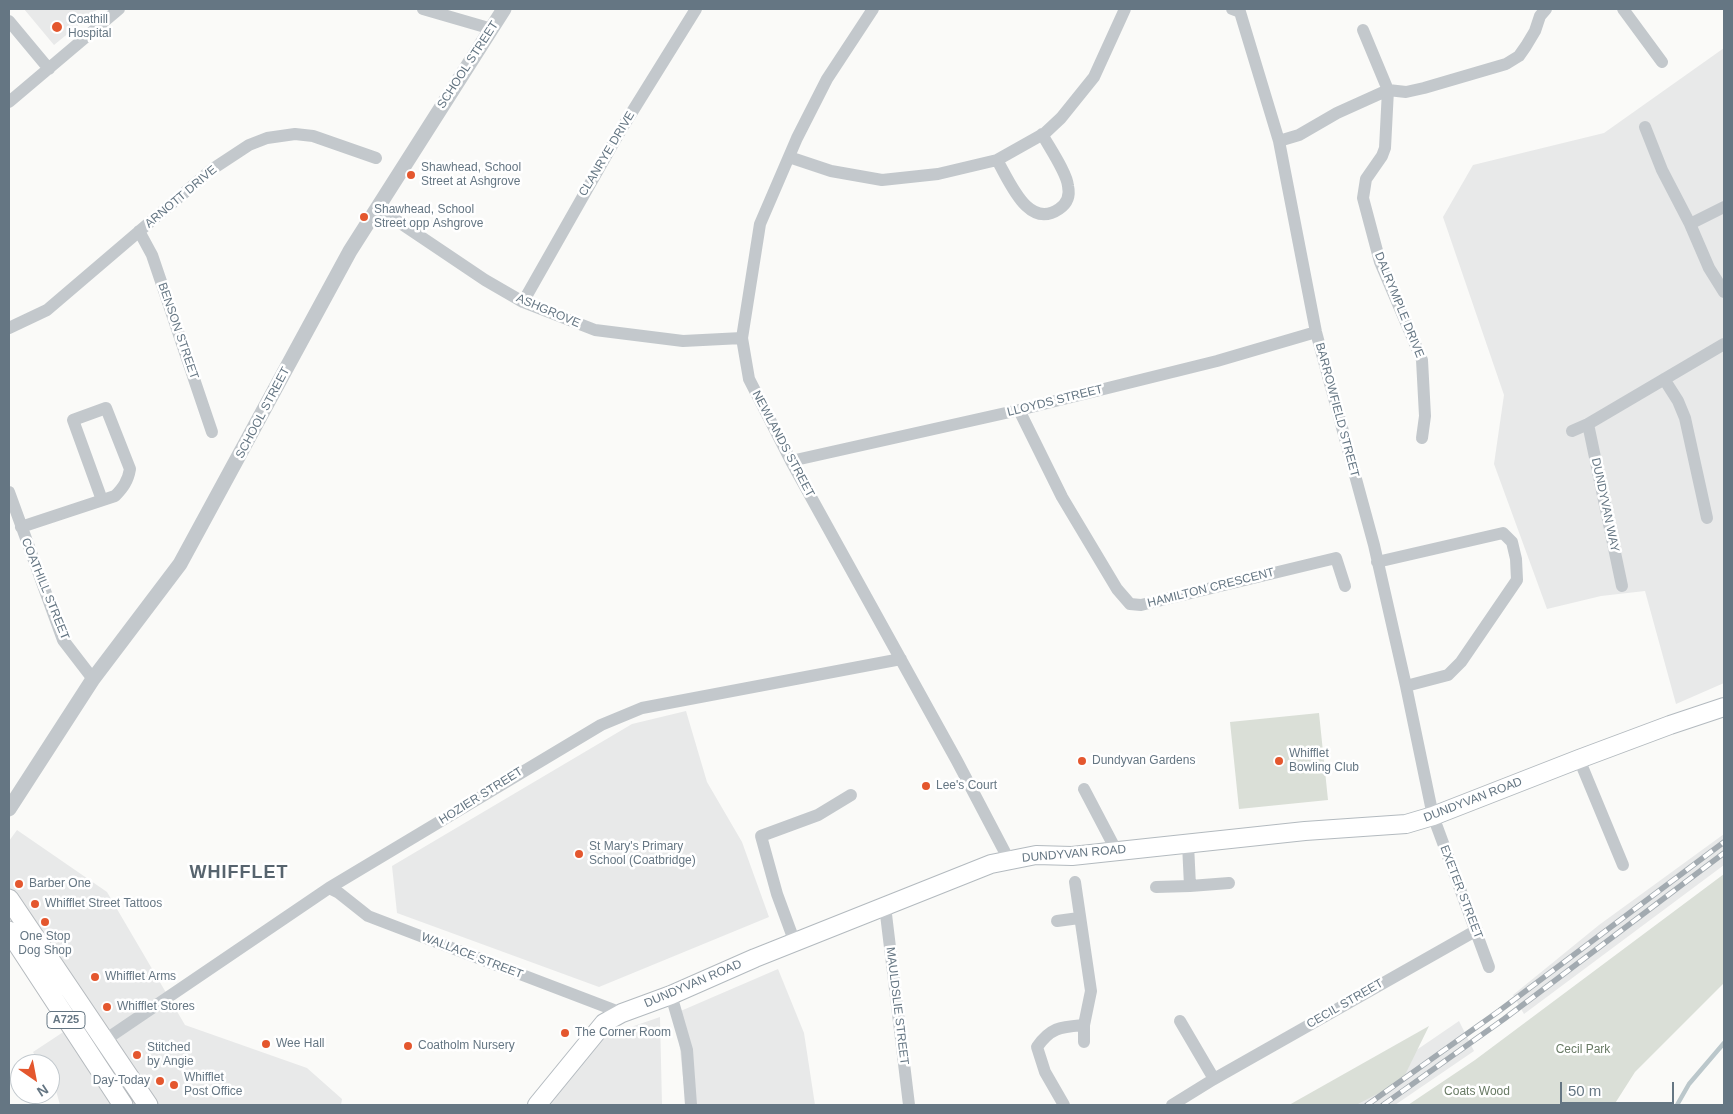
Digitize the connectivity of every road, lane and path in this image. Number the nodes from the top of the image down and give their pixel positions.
1 (119, 9) edge
2 (423, 9) edge
3 (504, 9) edge
4 (696, 9) edge
5 (873, 9) edge
6 (1125, 9) edge
7 (1546, 9) edge
8 (1623, 9) edge
9 (1237, 10) edge
10 (9, 22) edge
11 (492, 29) junction
12 (1363, 30) dead end
13 (1662, 62) dead end
14 (49, 69) junction
15 (1388, 90) junction
16 (9, 102) edge
17 (1645, 127) dead end
18 (1042, 134) junction
19 (1279, 141) junction
20 (789, 157) junction
21 (376, 158) dead end
22 (998, 160) junction
23 (1724, 206) edge
24 (378, 208) junction
25 (1690, 224) junction
26 (139, 231) junction
27 (1724, 292) edge
28 (523, 302) junction
29 (9, 328) edge
30 (1316, 332) junction
31 (742, 338) junction
32 (1724, 344) edge
33 (1664, 379) junction
34 (1019, 410) junction
35 (1588, 424) junction
36 (1572, 431) dead end
37 (212, 432) dead end
38 (1422, 438) dead end
39 (791, 462) junction
40 (9, 492) edge
41 (102, 500) junction
42 (1707, 518) dead end
43 (20, 527) junction
44 (1377, 562) junction
45 (1345, 586) dead end
46 (1622, 586) dead end
47 (901, 658) junction
48 (93, 679) junction
49 (1406, 686) junction
50 (1724, 707) edge
51 (1579, 759) junction
52 (1084, 789) dead end
53 (851, 795) dead end
54 (10, 804) edge
55 (1433, 816) junction
56 (1188, 844) junction
57 (1116, 850) junction
58 (1009, 860) junction
59 (1623, 865) dead end
60 (1075, 882) dead end
61 (1230, 883) dead end
62 (1190, 886) junction
63 (1156, 887) dead end
64 (328, 888) junction
65 (9, 899) edge
66 (884, 906) junction
67 (1079, 918) junction
68 (1057, 921) dead end
69 (1477, 930) junction
70 (9, 933) edge
71 (795, 943) junction
72 (1489, 967) dead end
73 (671, 995) junction
74 (622, 1013) junction
75 (1180, 1021) dead end
76 (1084, 1025) junction
77 (105, 1040) junction
78 (1084, 1042) dead end
79 (1214, 1079) junction
80 (123, 1105) edge
81 (148, 1105) edge
82 (537, 1105) edge
83 (691, 1105) edge
84 (909, 1105) edge
85 (1064, 1105) edge
86 (1172, 1105) edge

1 - 14 street
2 - 11 street
3 - 11 street, SCHOOL STREET
4 - 28 street, CLANRYE DRIVE
5 - 20 street, NEWLANDS STREET
6 - 18 street
7 - 15 street
8 - 13 street
9 - 19 street, BARROWFIELD STREET
10 - 14 street
11 - 24 street, SCHOOL STREET
12 - 15 street
14 - 16 street
15 - 19 street
15 - 38 street, DALRYMPLE DRIVE
17 - 25 street
18 - 22 street
18 - 22 street
19 - 30 street, BARROWFIELD STREET
20 - 22 street
20 - 31 street, NEWLANDS STREET
21 - 26 street, ARNOTT DRIVE
23 - 25 street
24 - 28 street, ASHGROVE
24 - 48 street, SCHOOL STREET
25 - 27 street
26 - 29 street, ARNOTT DRIVE
26 - 37 street, BENSON STREET
28 - 31 street, ASHGROVE
30 - 34 street, LLOYDS STREET
30 - 44 street, BARROWFIELD STREET
31 - 39 street, NEWLANDS STREET
32 - 33 street
33 - 35 street
33 - 42 street
34 - 39 street, LLOYDS STREET
34 - 45 street, HAMILTON CRESCENT
35 - 36 street
35 - 46 street, DUNDYVAN WAY
39 - 47 street, NEWLANDS STREET
40 - 43 street, COATHILL STREET
41 - 41 street
41 - 43 street
43 - 48 street, COATHILL STREET
44 - 49 street, BARROWFIELD STREET
44 - 49 street
47 - 58 street, NEWLANDS STREET
47 - 64 street, HOZIER STREET
48 - 54 street, SCHOOL STREET
49 - 55 street, BARROWFIELD STREET
50 - 51 main road, DUNDYVAN ROAD
51 - 55 main road, DUNDYVAN ROAD
51 - 59 street
52 - 57 street
53 - 71 street
55 - 56 main road, DUNDYVAN ROAD
55 - 69 street, EXETER STREET
56 - 57 main road, DUNDYVAN ROAD
56 - 62 street
57 - 58 main road, DUNDYVAN ROAD
58 - 66 main road, DUNDYVAN ROAD
60 - 67 street
61 - 62 street
62 - 63 street
64 - 74 street, WALLACE STREET
64 - 77 street, HOZIER STREET
65 - 77 main road, A725
66 - 71 main road, DUNDYVAN ROAD
66 - 84 street, MAULDSLIE STREET
67 - 68 street
67 - 76 street
69 - 72 street, EXETER STREET
69 - 79 street, CECIL STREET
70 - 80 main road, A725
71 - 73 main road, DUNDYVAN ROAD
73 - 74 main road, DUNDYVAN ROAD
73 - 83 street
74 - 82 main road, DUNDYVAN ROAD
75 - 79 street
76 - 78 street
76 - 85 street
77 - 81 main road, A725
79 - 86 street, CECIL STREET

